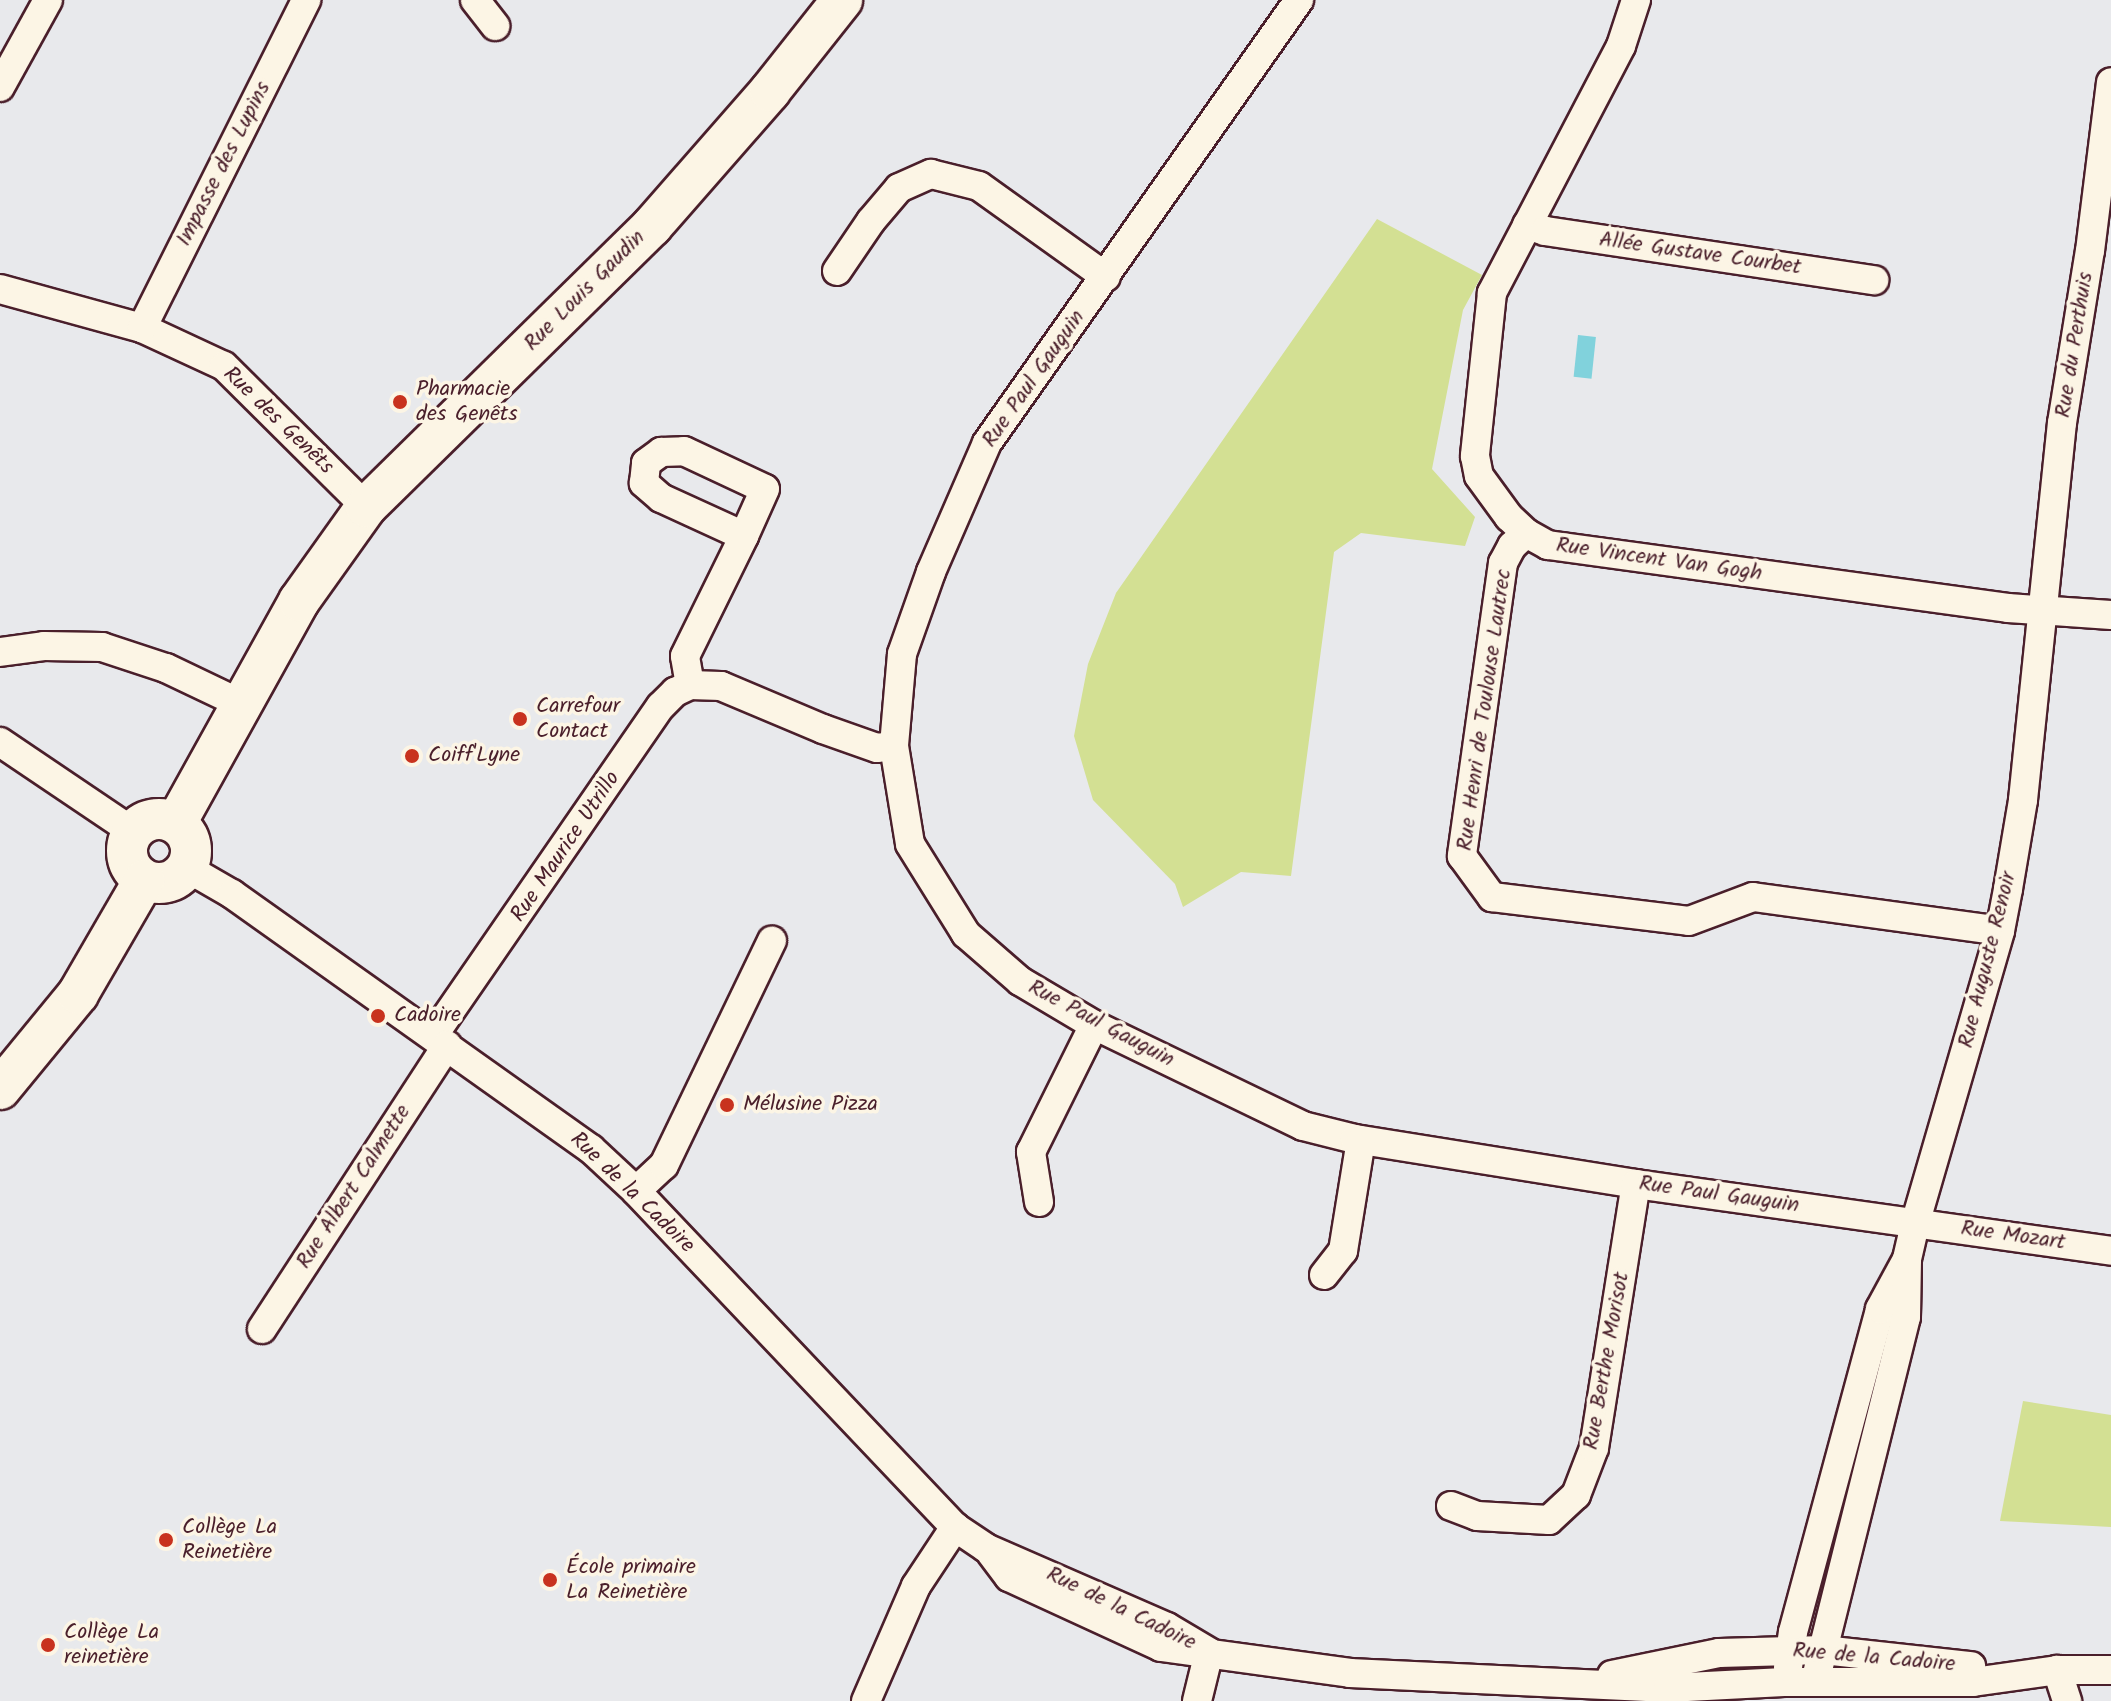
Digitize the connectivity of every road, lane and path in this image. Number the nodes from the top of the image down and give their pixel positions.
1 (48, 0) edge
2 (306, 0) edge
3 (475, 0) edge
4 (842, 0) edge
5 (1299, 0) edge
6 (1636, 0) edge
7 (495, 26) dead end
8 (2111, 82) edge
9 (0, 87) edge
10 (2108, 126) edge
11 (1527, 225) junction
12 (837, 271) dead end
13 (1106, 277) junction
14 (1874, 280) dead end
15 (0, 289) edge
16 (142, 328) junction
17 (366, 507) junction
18 (1526, 533) junction
19 (744, 536) dead end
20 (2043, 608) junction
21 (2111, 615) edge
22 (0, 652) edge
23 (690, 685) junction
24 (239, 703) junction
25 (0, 742) edge
26 (894, 746) junction
27 (176, 823) junction
28 (132, 831) junction
29 (187, 868) junction
30 (144, 880) junction
31 (2000, 931) junction
32 (772, 941) dead end
33 (1094, 1025) junction
34 (440, 1040) junction
35 (0, 1089) edge
36 (1361, 1140) junction
37 (1636, 1184) junction
38 (636, 1191) junction
39 (1039, 1202) dead end
40 (1915, 1224) junction
41 (2111, 1251) edge
42 (1907, 1259) junction
43 (1324, 1275) dead end
44 (262, 1329) dead end
45 (1844, 1443) junction
46 (1873, 1448) junction
47 (1451, 1506) dead end
48 (1824, 1517) junction
49 (1854, 1524) junction
50 (955, 1527) junction
51 (1823, 1650) junction
52 (1791, 1651) junction
53 (1209, 1652) junction
54 (2057, 1670) junction
55 (2111, 1670) edge
56 (2026, 1673) junction
57 (1580, 1682) junction
58 (1784, 1682) junction
59 (1815, 1682) junction
60 (866, 1701) edge
61 (1197, 1701) edge
62 (2067, 1701) edge

1 - 9 street
2 - 16 street, Impasse des Lupins
3 - 7 street
4 - 17 street, Rue Louis Gaudin
5 - 13 street, Rue Paul Gauguin
6 - 11 street, Rue Vincent Van Gogh
8 - 10 street, Rue du Perthuis
10 - 20 street, Rue du Perthuis
11 - 14 street, Allée Gustave Courbet
11 - 18 street, Rue Vincent Van Gogh
12 - 13 street
13 - 26 street, Rue Paul Gauguin
15 - 16 street, Rue des Genêts
16 - 17 street, Rue des Genêts
17 - 24 street, Rue Louis Gaudin
18 - 20 street, Rue Vincent Van Gogh
18 - 31 street, Rue Henri de Toulouse Lautrec
19 - 23 street
20 - 21 street, Rue Vincent Van Gogh
20 - 31 street, Rue Auguste Renoir
22 - 24 street
23 - 26 street
23 - 34 street, Rue Maurice Utrillo
24 - 27 street, Rue Louis Gaudin
25 - 28 street
26 - 33 street, Rue Paul Gauguin
27 - 28 street
27 - 29 street
28 - 30 street
29 - 30 street
29 - 34 street, Rue de la Cadoire
30 - 35 street
31 - 40 street, Rue Auguste Renoir
32 - 38 street
33 - 36 street, Rue Paul Gauguin
33 - 39 street
34 - 38 street, Rue de la Cadoire
34 - 44 street, Rue Albert Calmette
36 - 37 street, Rue Paul Gauguin
36 - 43 street
37 - 40 street, Rue Paul Gauguin
37 - 47 street, Rue Berthe Morisot
38 - 50 street, Rue de la Cadoire
40 - 41 street, Rue Mozart
40 - 42 street, Rue Auguste Renoir
42 - 45 street, Rue Auguste Renoir
42 - 46 street, Rue Auguste Renoir
45 - 46 street
45 - 48 street, Rue Auguste Renoir
46 - 49 street, Rue Auguste Renoir
48 - 49 street
48 - 52 street, Rue Auguste Renoir
49 - 51 street, Rue Auguste Renoir
50 - 53 street, Rue de la Cadoire
50 - 60 street
51 - 52 street, Rue de la Cadoire
51 - 56 street, Rue de la Cadoire
51 - 59 street, Rue Auguste Renoir
52 - 57 street, Rue de la Cadoire
52 - 58 street, Rue Auguste Renoir
53 - 57 street, Rue de la Cadoire
53 - 61 street
54 - 55 street, Rue de la Cadoire
54 - 56 street, Rue de la Cadoire
54 - 62 street
56 - 59 street, Rue de la Cadoire
57 - 58 street, Rue de la Cadoire
58 - 59 street, Rue de la Cadoire

